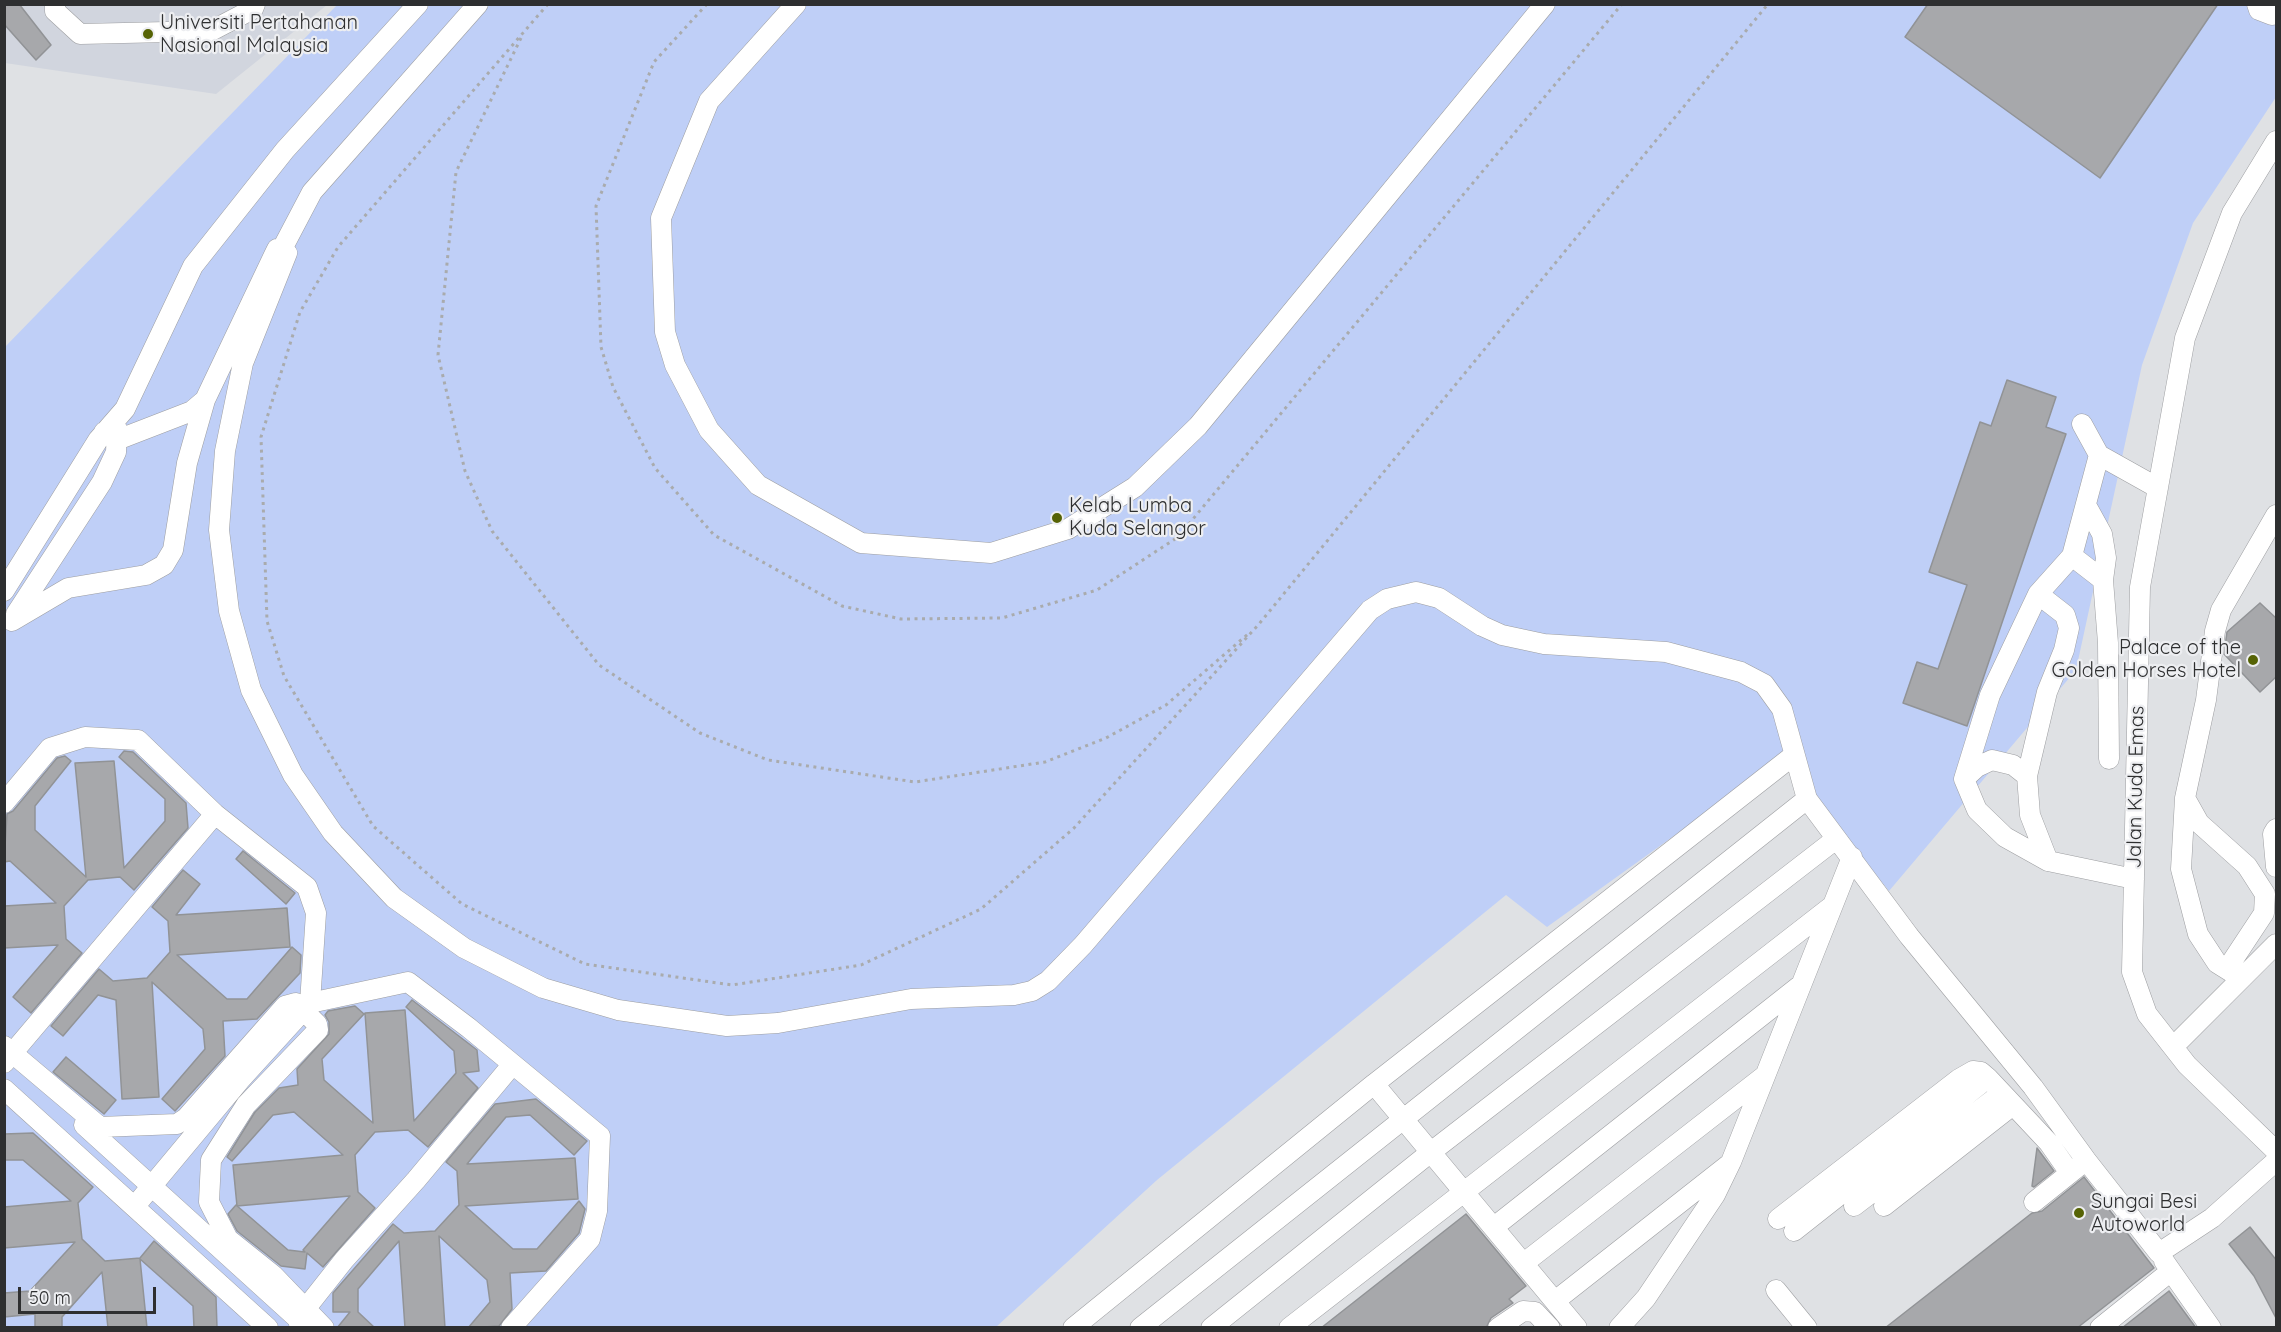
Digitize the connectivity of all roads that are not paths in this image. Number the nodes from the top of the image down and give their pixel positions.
1 (55, 4) edge
2 (255, 4) edge
3 (418, 4) edge
4 (478, 4) edge
5 (796, 4) edge
6 (1545, 4) edge
7 (2257, 4) edge
8 (2277, 13) edge
9 (2277, 141) edge
10 (282, 249) junction
11 (205, 400) junction
12 (2082, 424) dead end
13 (111, 436) junction
14 (2099, 455) junction
15 (2158, 488) junction
16 (2086, 505) junction
17 (2277, 515) edge
18 (2072, 556) junction
19 (2103, 580) junction
20 (4, 591) edge
21 (2038, 594) junction
22 (8, 626) edge
23 (1794, 755) junction
24 (2109, 759) dead end
25 (2027, 776) junction
26 (1964, 779) junction
27 (2185, 798) junction
28 (1807, 799) junction
29 (4, 803) edge
30 (215, 814) junction
31 (2277, 830) edge
32 (1836, 839) junction
33 (1852, 857) junction
34 (2048, 861) junction
35 (2277, 867) edge
36 (2134, 879) junction
37 (1832, 906) junction
38 (2277, 944) edge
39 (2234, 973) junction
40 (1800, 986) junction
41 (306, 1007) junction
42 (2173, 1047) junction
43 (7, 1055) edge
44 (512, 1065) junction
45 (1763, 1077) junction
46 (1374, 1084) junction
47 (4, 1089) edge
48 (2007, 1099) junction
49 (1404, 1120) junction
50 (1431, 1152) junction
51 (2277, 1152) edge
52 (2086, 1160) junction
53 (2277, 1161) edge
54 (1731, 1162) junction
55 (2070, 1173) junction
56 (152, 1184) junction
57 (1464, 1192) junction
58 (2034, 1203) dead end
59 (135, 1206) junction
60 (1854, 1206) dead end
61 (1884, 1206) dead end
62 (1786, 1225) dead end
63 (1494, 1227) junction
64 (2160, 1253) junction
65 (1524, 1263) junction
66 (2172, 1271) junction
67 (1776, 1290) dead end
68 (1555, 1301) junction
69 (299, 1321) edge
70 (268, 1328) edge
71 (324, 1328) edge
72 (511, 1328) edge
73 (1073, 1328) edge
74 (1140, 1328) edge
75 (1211, 1328) edge
76 (1289, 1328) edge
77 (1498, 1328) edge
78 (1550, 1328) edge
79 (1577, 1328) edge
80 (1619, 1328) edge
81 (1807, 1328) edge
82 (2100, 1328) edge
83 (2211, 1328) edge

1 - 2 street
3 - 13 street
4 - 10 street
5 - 6 street
7 - 8 street
9 - 15 street, Jalan Kuda Emas
10 - 11 street
10 - 23 street
11 - 13 street
11 - 22 street
12 - 14 street
13 - 20 street
13 - 22 street
14 - 15 street
14 - 16 street
15 - 36 street, Jalan Kuda Emas
16 - 18 street
16 - 19 street
17 - 27 street
18 - 19 street
18 - 21 street
19 - 24 street
21 - 25 street
21 - 26 street
23 - 28 street
23 - 46 street
25 - 26 street
25 - 34 street
26 - 34 street
27 - 39 street
27 - 39 street
28 - 32 street
28 - 49 street
29 - 30 street
30 - 41 street
30 - 43 street
31 - 35 street
32 - 33 street
32 - 50 street
33 - 37 street
33 - 52 street
34 - 36 street
36 - 42 street, Jalan Kuda Emas
37 - 40 street
37 - 57 street
38 - 39 street
39 - 42 street
40 - 45 street
40 - 63 street
41 - 43 street
41 - 44 street
41 - 56 street
41 - 69 street
42 - 51 street, Jalan Kuda Emas
43 - 56 street
44 - 69 street
44 - 72 street
45 - 54 street
45 - 65 street
46 - 49 street
46 - 73 street
47 - 59 street
48 - 55 street
48 - 60 street
48 - 61 street
48 - 62 street
49 - 50 street
49 - 74 street
50 - 57 street
50 - 75 street
52 - 55 street
52 - 64 street
53 - 64 street
54 - 68 street
54 - 80 street
55 - 58 street
56 - 59 street
56 - 69 street
57 - 63 street
57 - 76 street
59 - 70 street
63 - 65 street
64 - 66 street
65 - 68 street
66 - 82 street
66 - 83 street
67 - 81 street
68 - 79 street
69 - 71 street
77 - 78 street

